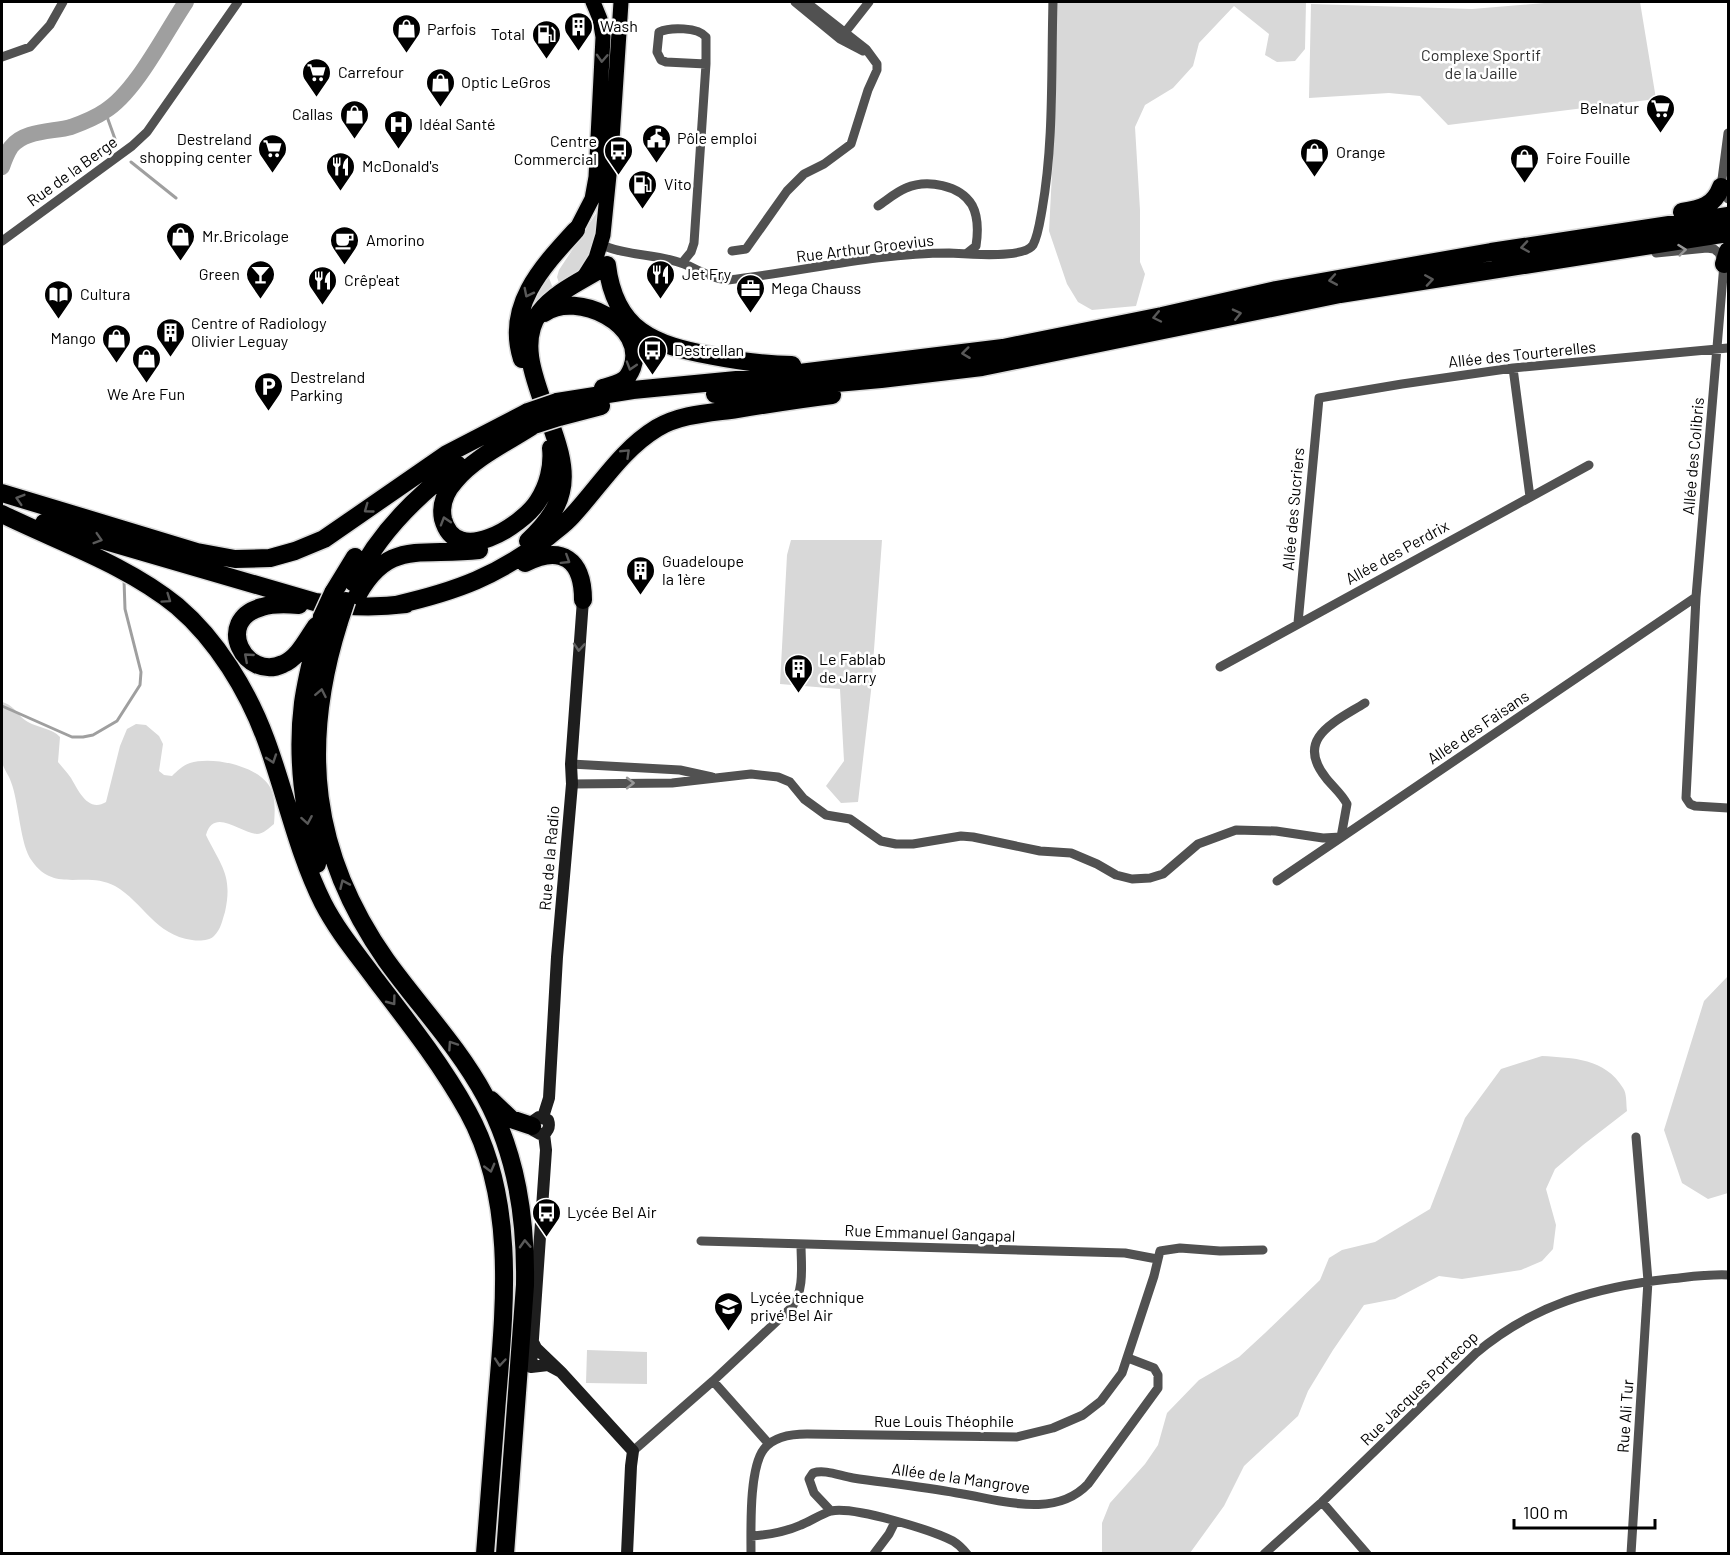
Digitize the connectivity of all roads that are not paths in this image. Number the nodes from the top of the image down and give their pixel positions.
1 (63, 2) edge
2 (238, 2) edge
3 (593, 2) edge
4 (621, 2) edge
5 (869, 2) edge
6 (1053, 2) edge
7 (803, 3) edge
8 (843, 35) junction
9 (2, 57) edge
10 (706, 63) junction
11 (1728, 133) edge
12 (610, 155) junction
13 (1725, 193) edge
14 (878, 206) dead end
15 (1728, 216) edge
16 (576, 230) junction
17 (1728, 233) edge
18 (1568, 240) junction
19 (2, 241) edge
20 (732, 251) dead end
21 (639, 253) junction
22 (966, 254) junction
23 (607, 256) junction
24 (1726, 258) edge
25 (682, 263) junction
26 (1540, 263) junction
27 (580, 282) junction
28 (561, 293) junction
29 (595, 310) junction
30 (534, 323) junction
31 (1180, 327) junction
32 (1728, 348) edge
33 (1717, 349) junction
34 (932, 356) junction
35 (1514, 368) junction
36 (1319, 398) joint
37 (558, 409) junction
38 (531, 419) junction
39 (472, 440) junction
40 (558, 448) junction
41 (1589, 465) dead end
42 (2, 493) edge
43 (1530, 497) junction
44 (2, 512) edge
45 (1696, 597) junction
46 (583, 600) joint
47 (396, 605) junction
48 (339, 609) junction
49 (1298, 623) junction
50 (1220, 667) dead end
51 (1365, 703) dead end
52 (571, 764) junction
53 (721, 779) junction
54 (572, 784) junction
55 (1728, 808) edge
56 (1341, 837) junction
57 (1277, 881) dead end
58 (357, 954) junction
59 (484, 1094) junction
60 (540, 1126) junction
61 (1636, 1137) dead end
62 (701, 1241) dead end
63 (801, 1244) junction
64 (1263, 1250) dead end
65 (1157, 1259) junction
66 (1728, 1275) edge
67 (1648, 1281) junction
68 (533, 1342) junction
69 (1128, 1358) junction
70 (531, 1367) junction
71 (561, 1372) junction
72 (713, 1381) junction
73 (769, 1444) junction
74 (633, 1451) junction
75 (1322, 1502) junction
76 (831, 1511) junction
77 (895, 1522) junction
78 (751, 1536) junction
79 (485, 1554) edge
80 (505, 1554) edge
81 (627, 1554) edge
82 (751, 1554) edge
83 (874, 1554) edge
84 (967, 1554) edge
85 (1264, 1554) edge
86 (1367, 1554) edge
87 (1631, 1554) edge

1 - 9 street
2 - 19 street, Rue de la Berge
3 -> 16 main road
4 - 12 main road
5 - 8 street
6 - 22 street, Rue Arthur Groevius
7 - 8 street
8 - 20 street
10 - 10 street
10 - 25 street
11 - 13 street
12 - 23 main road
12 - 27 main road
13 - 18 highway
14 - 22 street
15 - 18 highway
16 - 28 highway
16 -> 38 highway
17 - 26 highway
18 -> 34 highway
21 - 23 street
21 - 23 street, Rue Arthur Groevius
21 - 25 street, Rue Arthur Groevius
22 - 25 street, Rue Arthur Groevius
23 - 27 highway
23 - 34 highway
26 -> 24 street, Allée des Colibris
24 - 33 street, Allée des Colibris
31 -> 26 highway
27 - 28 highway
28 - 29 highway
28 - 30 highway
29 - 30 highway
29 -> 37 highway
30 - 40 highway
31 - 37 highway
47 -> 31 highway
32 - 33 street, Allée des Tourterelles
33 - 35 street, Allée des Tourterelles
33 - 45 street, Allée des Colibris
34 - 37 highway
35 - 36 street, Allée des Tourterelles
35 - 43 street
36 - 49 street, Allée des Sucriers
37 - 38 highway, bridge
38 - 39 highway
38 - 48 highway
39 -> 42 highway
39 - 48 highway
40 - 47 highway
40 - 48 highway
41 - 43 street, Allée des Perdrix
43 - 49 street, Allée des Perdrix
44 -> 48 highway
44 -> 58 highway
45 - 55 street, Allée des Colibris
45 - 56 street, Allée des Faisans
47 -> 46 highway
46 -> 52 street, Rue de la Radio
47 - 48 highway
48 -> 48 highway
48 -> 58 highway
59 -> 48 highway
49 - 50 street, Allée des Perdrix
51 - 56 street
52 - 53 street
52 - 54 street, Rue de la Radio
54 -> 53 street
53 - 56 street
54 - 60 street, Rue de la Radio
56 - 57 street, Allée des Faisans
58 -> 79 highway
59 - 60 highway
80 -> 59 highway
60 - 68 street, Rue de la Radio
61 - 67 street, Rue Ali Tur
62 - 63 street, Rue Emmanuel Gangapal
63 - 65 street, Rue Emmanuel Gangapal
63 - 72 street
64 - 65 street
65 - 69 street, Rue Louis Théophile
66 - 67 street, Rue Jacques Portecop
67 - 75 street, Rue Jacques Portecop
67 - 87 street, Rue Ali Tur
68 - 70 street, Rue de la Radio
68 - 71 street
69 - 73 street, Rue Louis Théophile
69 - 76 street, Allée de la Mangrove
70 - 71 street
70 - 80 highway
71 - 74 street
72 - 73 street
72 - 74 street
73 - 78 street
74 - 81 street
75 - 85 street, Rue Jacques Portecop
75 - 86 street
76 - 77 street
76 - 78 street
77 - 83 street
77 - 84 street
78 - 82 street

